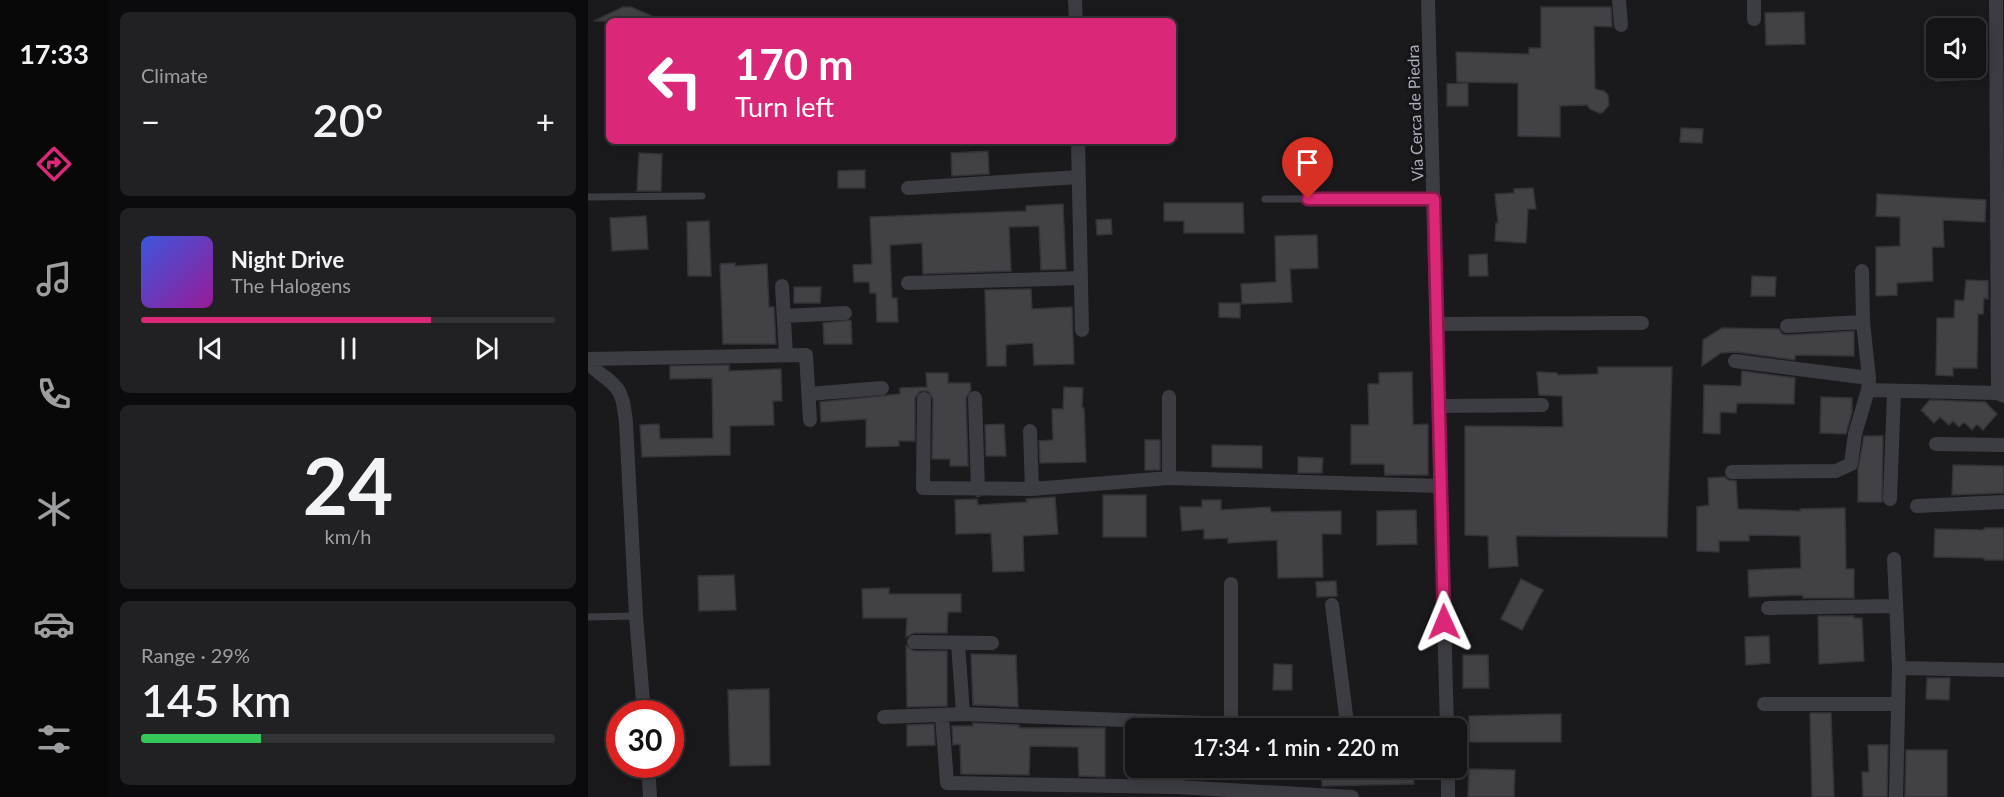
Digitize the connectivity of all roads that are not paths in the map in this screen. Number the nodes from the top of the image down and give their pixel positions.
1 (1075, 0) edge
2 (1428, 0) edge
3 (1619, 0) edge
4 (1754, 0) edge
5 (1996, 0) edge
6 (1076, 18) edge
7 (1754, 19) dead end
8 (1621, 25) dead end
9 (1078, 144) edge
10 (1079, 177) junction
11 (908, 188) dead end
12 (702, 196) dead end
13 (588, 197) edge
14 (1265, 199) dead end
15 (1434, 199) junction
16 (1862, 271) dead end
17 (1081, 278) junction
18 (908, 284) dead end
19 (782, 285) dead end
20 (845, 313) dead end
21 (784, 316) junction
22 (1863, 322) junction
23 (1642, 323) dead end
24 (1437, 324) junction
25 (1787, 326) dead end
26 (1082, 330) dead end
27 (786, 355) junction
28 (588, 360) edge
29 (1735, 362) dead end
30 (1868, 384) junction
31 (882, 388) dead end
32 (1894, 392) junction
33 (809, 394) junction
34 (2001, 394) edge
35 (1169, 397) dead end
36 (975, 398) dead end
37 (924, 399) dead end
38 (1542, 405) dead end
39 (1439, 406) junction
40 (810, 420) dead end
41 (1030, 431) dead end
42 (1936, 444) dead end
43 (2004, 444) edge
44 (1732, 472) dead end
45 (1169, 478) junction
46 (1441, 486) junction
47 (1032, 489) junction
48 (978, 490) junction
49 (1890, 499) dead end
50 (2004, 502) edge
51 (1917, 506) dead end
52 (1894, 559) dead end
53 (1231, 584) dead end
54 (1332, 605) dead end
55 (1896, 606) junction
56 (1768, 608) dead end
57 (636, 616) junction
58 (588, 617) edge
59 (914, 642) dead end
60 (958, 643) junction
61 (992, 643) dead end
62 (1899, 669) junction
63 (2004, 670) edge
64 (643, 700) edge
65 (1764, 704) dead end
66 (1898, 704) junction
67 (963, 714) junction
68 (942, 716) junction
69 (884, 717) dead end
70 (1231, 718) edge
71 (1346, 718) edge
72 (1447, 718) edge
73 (1125, 720) edge
74 (649, 778) edge
75 (1177, 778) edge
76 (1448, 778) edge
77 (1177, 788) junction
78 (1138, 792) edge
79 (1273, 795) edge
80 (650, 797) edge
81 (1352, 797) edge
82 (1448, 797) edge
83 (1896, 797) edge

1 - 6 street
2 - 15 street, Vía Cerca de Piedra
3 - 8 street
4 - 7 street
5 - 34 street
9 - 10 street
10 - 11 street
10 - 17 street
12 - 13 lane
14 - 15 lane
15 - 24 street, Vía Cerca de Piedra
16 - 22 street
17 - 18 street
17 - 26 street
19 - 21 street
20 - 21 street
21 - 27 street
22 - 25 street
22 - 30 street
23 - 24 street
24 - 39 street, Vía Cerca de Piedra
27 - 28 street
27 - 33 street
28 - 57 street
29 - 30 street
30 - 32 street
30 - 44 street
31 - 33 street
32 - 34 street
32 - 49 street
33 - 40 street
35 - 45 street
36 - 48 street
37 - 48 street
38 - 39 street
39 - 46 street, Vía Cerca de Piedra
41 - 47 street
42 - 43 street
45 - 46 street
45 - 47 street
46 - 72 street, Vía Cerca de Piedra
47 - 48 street
50 - 51 street
52 - 55 street
53 - 70 street
54 - 71 street
55 - 56 street
55 - 62 street
57 - 58 lane
57 - 64 street
59 - 60 street
60 - 61 street
60 - 67 street
62 - 63 street
62 - 66 street
65 - 66 street
66 - 83 street
67 - 68 street
67 - 73 street
68 - 69 street
68 - 78 street
74 - 80 street
75 - 77 street
76 - 82 street
77 - 78 street
77 - 79 street
79 - 81 street

